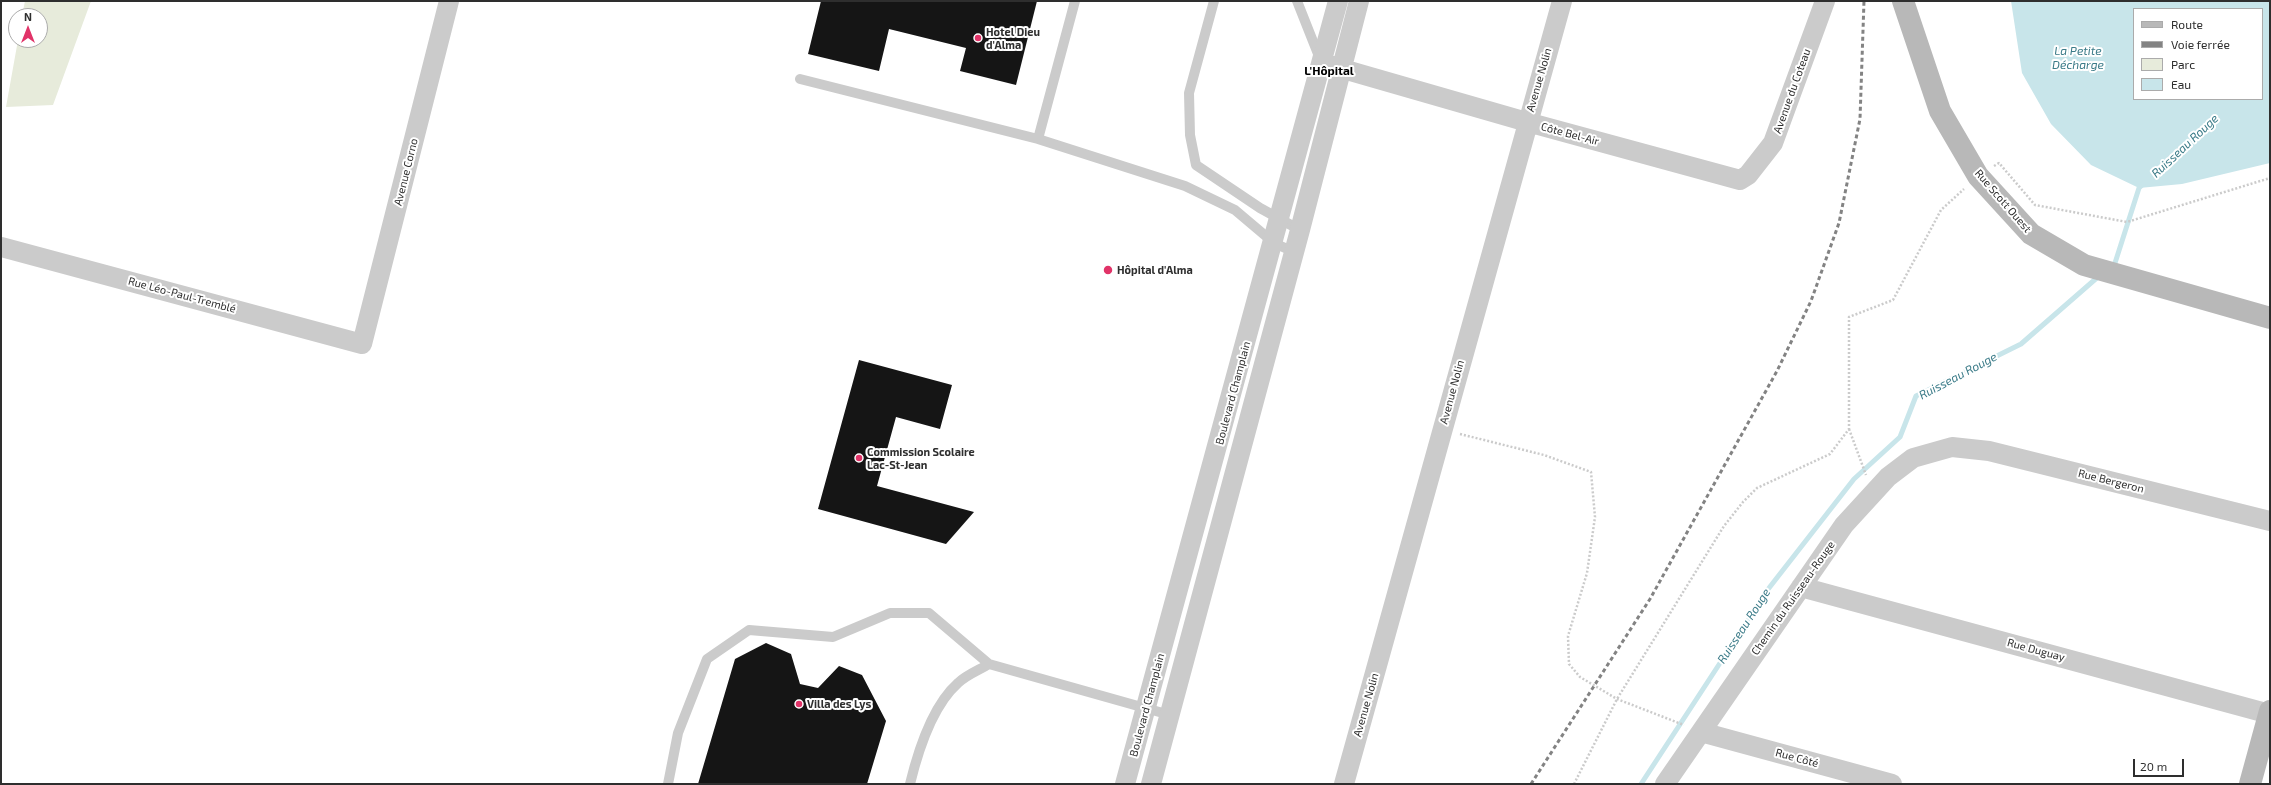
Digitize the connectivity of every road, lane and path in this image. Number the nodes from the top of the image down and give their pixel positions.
1 (449, 1) edge
2 (1075, 1) edge
3 (1214, 1) edge
4 (1297, 1) edge
5 (1338, 1) edge
6 (1359, 1) edge
7 (1562, 1) edge
8 (1825, 1) edge
9 (1903, 1) edge
10 (1322, 63) junction
11 (1342, 69) junction
12 (800, 79) dead end
13 (1527, 122) junction
14 (1038, 139) junction
15 (1748, 175) joint
16 (1978, 176) junction
17 (2270, 178) edge
18 (1280, 220) junction
19 (1300, 230) junction
20 (1274, 243) junction
21 (1, 247) edge
22 (1294, 252) junction
23 (2270, 318) edge
24 (362, 344) joint
25 (1849, 429) junction
26 (1442, 430) junction
27 (1952, 447) joint
28 (1872, 494) junction
29 (2270, 521) edge
30 (1801, 587) junction
31 (989, 664) junction
32 (1617, 699) junction
33 (1146, 709) junction
34 (2270, 713) edge
35 (1170, 715) junction
36 (1701, 732) junction
37 (668, 784) edge
38 (910, 784) edge
39 (1125, 784) edge
40 (1151, 784) edge
41 (1344, 784) edge
42 (1574, 784) edge
43 (1665, 784) edge
44 (1892, 784) edge
45 (2250, 784) edge

1 - 24 street, Avenue Corno
2 - 14 lane
3 - 18 lane
4 - 10 lane
5 - 10 street, Boulevard Champlain
6 - 11 street, Boulevard Champlain
7 - 13 street, Avenue Nolin
8 - 15 street, Avenue du Coteau
9 - 16 street, Rue Scott Ouest
10 - 11 street, Côte Bel-Air
10 - 18 street, Boulevard Champlain
11 - 13 street, Côte Bel-Air
11 - 19 street, Boulevard Champlain
12 - 14 lane
13 - 15 street, Côte Bel-Air
13 - 26 street, Avenue Nolin
14 - 20 lane
16 - 17 path
16 - 23 street, Rue Scott Ouest
16 - 25 path
18 - 19 lane
18 - 20 street, Boulevard Champlain
19 - 22 street, Boulevard Champlain
20 - 22 lane
20 - 33 street, Boulevard Champlain
21 - 24 street, Rue Léo-Paul-Tremblé
22 - 35 street, Boulevard Champlain
25 - 28 path
25 - 32 path
26 - 32 path
26 - 41 street, Avenue Nolin
27 - 28 street, Chemin du Ruisseau-Rouge
27 - 29 street, Rue Bergeron
28 - 30 street, Chemin du Ruisseau-Rouge
30 - 34 street, Rue Duguay
30 - 36 street, Chemin du Ruisseau-Rouge
31 - 33 lane
31 - 37 lane
31 - 38 lane
32 - 36 path
32 - 42 path
33 - 35 lane
33 - 39 street, Boulevard Champlain
34 - 45 street
35 - 40 street, Boulevard Champlain
36 - 43 street, Chemin du Ruisseau-Rouge
36 - 44 street, Rue Côté

